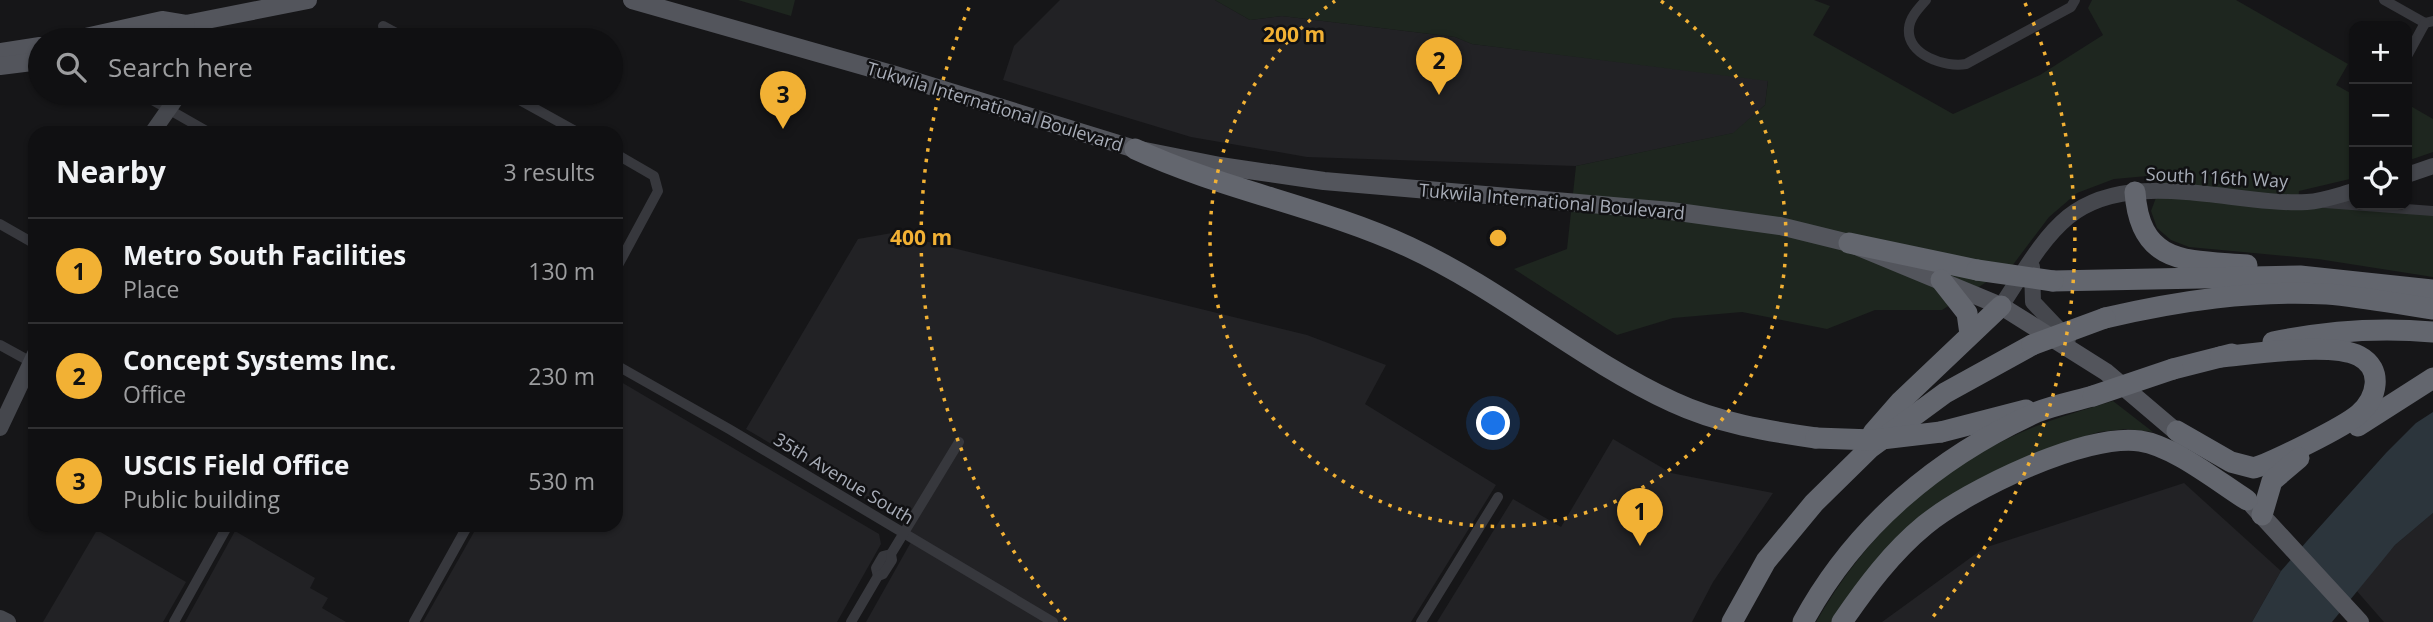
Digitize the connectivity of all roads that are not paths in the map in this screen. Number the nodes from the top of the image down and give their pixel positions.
1 (309, 0) edge
2 (632, 0) edge
3 (1926, 0) edge
4 (2074, 0) edge
5 (2384, 0) edge
6 (2429, 22) edge
7 (193, 23) junction
8 (383, 26) dead end
9 (126, 28) edge
10 (185, 28) edge
11 (194, 28) edge
12 (387, 28) edge
13 (28, 48) edge
14 (2412, 48) edge
15 (0, 52) edge
16 (28, 62) edge
17 (0, 66) edge
18 (161, 105) edge
19 (171, 105) edge
20 (529, 105) edge
21 (168, 109) junction
22 (157, 126) edge
23 (198, 126) edge
24 (566, 126) edge
25 (1135, 149) junction
26 (623, 158) edge
27 (2433, 166) edge
28 (2412, 173) edge
29 (2135, 192) junction
30 (2349, 192) edge
31 (2308, 202) junction
32 (2349, 204) edge
33 (2412, 208) edge
34 (2433, 211) edge
35 (0, 224) edge
36 (28, 240) edge
37 (1849, 243) junction
38 (623, 258) edge
39 (2033, 259) junction
40 (2300, 276) junction
41 (1941, 280) junction
42 (2433, 290) edge
43 (2001, 306) junction
44 (2433, 309) edge
45 (2433, 332) edge
46 (1970, 334) junction
47 (0, 345) edge
48 (28, 356) edge
49 (2220, 357) junction
50 (2095, 365) junction
51 (28, 369) edge
52 (623, 369) edge
53 (2433, 378) edge
54 (2039, 411) junction
55 (0, 428) edge
56 (2177, 431) junction
57 (960, 442) dead end
58 (1498, 497) dead end
59 (1814, 503) junction
60 (2254, 507) junction
61 (224, 532) edge
62 (464, 532) edge
63 (903, 534) junction
64 (0, 618) edge
65 (8, 622) edge
66 (174, 622) edge
67 (414, 622) edge
68 (851, 622) edge
69 (1053, 622) edge
70 (1421, 622) edge
71 (1732, 622) edge
72 (1803, 622) edge
73 (1842, 622) edge
74 (2360, 622) edge

1 - 7 main road
2 - 25 main road, Tukwila International Boulevard
3 - 4 street
5 - 6 street
6 - 14 street
7 - 9 main road
7 - 10 main road
7 - 11 street
8 - 12 street
13 - 15 main road
16 - 17 main road
18 - 21 street
19 - 21 street
20 - 24 street
21 - 22 street
21 - 23 street
25 - 37 main road, Tukwila International Boulevard
25 - 54 highway, bridge
26 - 38 street
27 - 28 street
29 - 31 street, South 116th Way
29 - 39 street, South 116th Way
29 - 40 highway
30 - 31 street, South 116th Way
31 - 32 street
33 - 34 street
35 - 36 street
37 - 40 highway, bridge
37 - 41 main road, Tukwila International Boulevard
39 - 43 street, South 116th Way
39 - 50 street
40 - 42 highway
41 - 43 main road, Tukwila International Boulevard
41 - 46 highway
43 - 46 highway
43 - 50 main road, Tukwila International Boulevard
44 - 59 highway, bridge
45 - 49 highway
46 - 59 highway
47 - 48 street
49 - 54 highway, bridge
49 - 56 highway
50 - 56 main road, Tukwila International Boulevard
51 - 55 street
52 - 63 street, 35th Avenue South
53 - 60 highway
54 - 72 highway
56 - 60 main road, Tukwila International Boulevard
57 - 63 street
58 - 70 street
59 - 71 highway
60 - 73 highway
60 - 74 main road, Tukwila International Boulevard
61 - 66 street
62 - 67 street
63 - 68 street
63 - 69 street, 35th Avenue South
64 - 65 street

